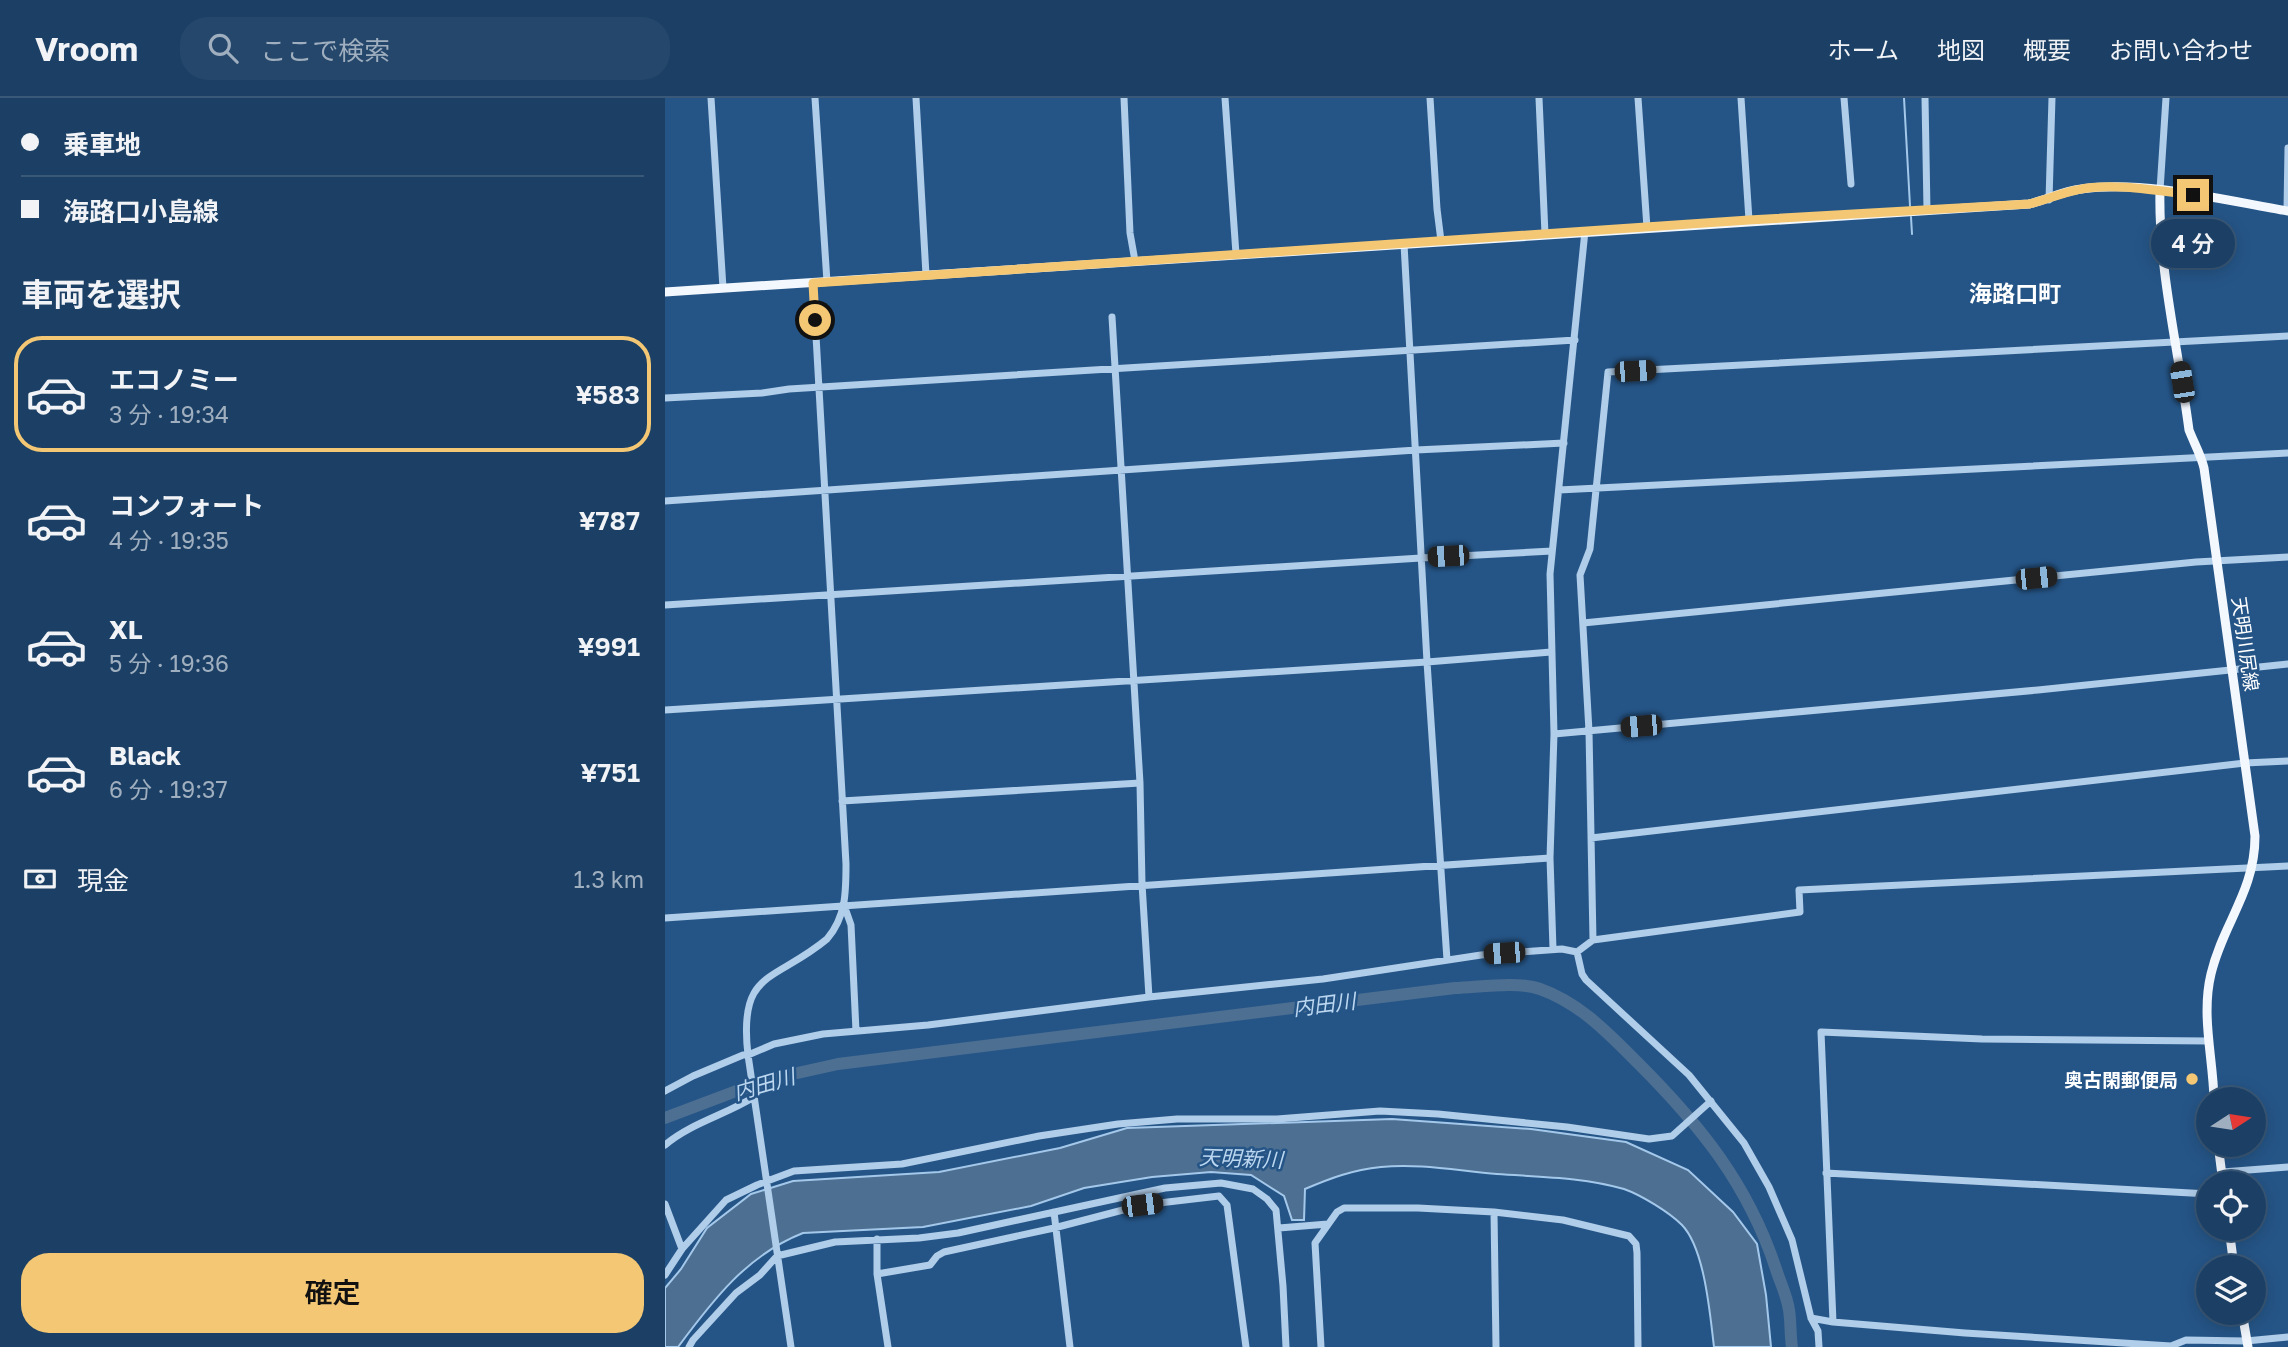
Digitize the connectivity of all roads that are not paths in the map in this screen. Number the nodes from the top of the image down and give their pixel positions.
1 (711, 98) edge
2 (815, 98) edge
3 (916, 98) edge
4 (1124, 98) edge
5 (1225, 98) edge
6 (1430, 98) edge
7 (1539, 98) edge
8 (1638, 98) edge
9 (1741, 98) edge
10 (1844, 98) edge
11 (1925, 98) edge
12 (2052, 98) edge
13 (2166, 98) edge
14 (2288, 148) edge
15 (1851, 184) dead end
16 (2160, 190) junction
17 (2049, 200) junction
18 (1927, 210) junction
19 (2287, 211) edge
20 (1749, 220) junction
21 (1647, 228) junction
22 (1585, 232) junction
23 (1545, 234) junction
24 (1441, 241) junction
25 (1404, 244) junction
26 (1236, 254) junction
27 (1135, 261) junction
28 (926, 275) junction
29 (827, 282) junction
30 (813, 283) junction
31 (723, 288) junction
32 (665, 292) edge
33 (1112, 317) dead end
34 (2288, 336) edge
35 (1575, 340) junction
36 (2176, 342) junction
37 (1409, 350) junction
38 (1115, 368) junction
39 (819, 387) junction
40 (665, 398) edge
41 (1564, 443) junction
42 (1416, 450) junction
43 (2288, 453) edge
44 (2202, 458) junction
45 (1122, 472) junction
46 (1597, 488) junction
47 (1559, 490) junction
48 (825, 491) junction
49 (665, 501) edge
50 (1552, 551) junction
51 (2288, 557) edge
52 (1422, 558) junction
53 (2217, 561) junction
54 (1127, 576) junction
55 (830, 594) junction
56 (665, 605) edge
57 (1583, 623) junction
58 (1551, 652) junction
59 (1427, 662) junction
60 (2288, 664) edge
61 (2232, 668) junction
62 (1133, 681) junction
63 (836, 699) junction
64 (665, 710) edge
65 (1588, 731) junction
66 (1554, 734) junction
67 (2288, 761) edge
68 (2245, 763) junction
69 (1140, 783) junction
70 (842, 801) junction
71 (1591, 838) junction
72 (1550, 858) junction
73 (1440, 864) junction
74 (2288, 866) edge
75 (2253, 869) junction
76 (1142, 884) junction
77 (845, 907) junction
78 (665, 918) edge
79 (1593, 940) junction
80 (1552, 949) junction
81 (1577, 951) junction
82 (1447, 960) junction
83 (1149, 997) junction
84 (856, 1031) junction
85 (2209, 1041) junction
86 (748, 1055) junction
87 (2214, 1087) edge
88 (665, 1091) edge
89 (754, 1097) junction
90 (1711, 1101) junction
91 (665, 1145) edge
92 (2288, 1167) edge
93 (2235, 1171) edge
94 (1826, 1173) junction
95 (766, 1181) junction
96 (2196, 1193) edge
97 (665, 1204) edge
98 (1053, 1212) junction
99 (1494, 1212) junction
100 (1328, 1224) junction
101 (1054, 1228) junction
102 (1279, 1228) junction
103 (877, 1239) junction
104 (682, 1249) junction
105 (777, 1256) junction
106 (877, 1274) junction
107 (665, 1275) edge
108 (1811, 1318) junction
109 (1833, 1322) junction
110 (2244, 1325) edge
111 (2288, 1336) edge
112 (2247, 1344) edge
113 (689, 1347) edge
114 (791, 1347) edge
115 (888, 1347) edge
116 (1070, 1347) edge
117 (1246, 1347) edge
118 (1286, 1347) edge
119 (1321, 1347) edge
120 (1496, 1347) edge
121 (1638, 1347) edge
122 (1819, 1347) edge

1 - 31 street
2 - 29 street
3 - 28 street
4 - 27 street
5 - 26 street
6 - 24 street
7 - 23 street
8 - 21 street
9 - 20 street
10 - 15 street
11 - 18 street
12 - 17 street
13 - 16 street
14 - 19 street
16 - 17 main road
16 - 19 main road
16 - 36 main road, 天明川尻線
17 - 18 main road
18 - 20 main road
20 - 21 main road
21 - 22 main road
22 - 23 main road
22 - 35 street
23 - 24 main road
24 - 25 main road
25 - 26 main road
25 - 37 street
26 - 27 main road
27 - 28 main road
28 - 29 main road
29 - 30 main road
30 - 31 main road
30 - 39 street
31 - 32 main road
33 - 38 street
34 - 36 street
35 - 37 street
35 - 41 street
36 - 44 main road, 天明川尻線
36 - 46 street
37 - 38 street
37 - 42 street
38 - 39 street
38 - 45 street
39 - 40 street
39 - 48 street
41 - 42 street
41 - 47 street
42 - 45 street
42 - 52 street
43 - 44 street
44 - 46 street
44 - 53 main road, 天明川尻線
45 - 48 street
45 - 54 street
46 - 47 street
46 - 57 street
47 - 50 street
48 - 49 street
48 - 55 street
50 - 52 street
50 - 58 street
51 - 53 street
52 - 54 street
52 - 59 street
53 - 57 street
53 - 61 main road, 天明川尻線
54 - 55 street
54 - 62 street
55 - 56 street
55 - 63 street
57 - 65 street
58 - 59 street
58 - 66 street
59 - 62 street
59 - 73 street
60 - 61 street
61 - 65 street
61 - 68 main road, 天明川尻線
62 - 63 street
62 - 69 street
63 - 64 street
63 - 70 street
65 - 66 street
65 - 71 street
66 - 72 street
67 - 68 street
68 - 71 street
68 - 75 main road, 天明川尻線
69 - 70 street
69 - 76 street
70 - 77 street
71 - 79 street
72 - 73 street
72 - 80 street
73 - 76 street
73 - 82 street
74 - 75 street
75 - 79 street
75 - 85 main road, 天明川尻線
76 - 77 street
76 - 83 street
77 - 78 street
77 - 84 street
77 - 86 street
79 - 81 street
80 - 81 street
80 - 82 street
81 - 90 street
82 - 83 street
83 - 84 street
84 - 86 street
85 - 87 main road, 天明川尻線
85 - 94 street
86 - 88 street
86 - 89 street
89 - 91 street
89 - 95 street
90 - 95 street
90 - 108 street
92 - 93 street
94 - 96 street
94 - 109 street
95 - 104 street
95 - 105 street
97 - 104 street
98 - 101 street
98 - 102 street
98 - 103 street
99 - 100 street
99 - 120 street
99 - 121 street
100 - 102 street
100 - 119 street
101 - 106 street
101 - 116 street
101 - 117 street
102 - 118 street
103 - 105 street
103 - 106 street
104 - 107 street
105 - 113 street
105 - 114 street
106 - 115 street
108 - 109 street
108 - 122 street
109 - 112 street
110 - 112 main road
111 - 112 street

